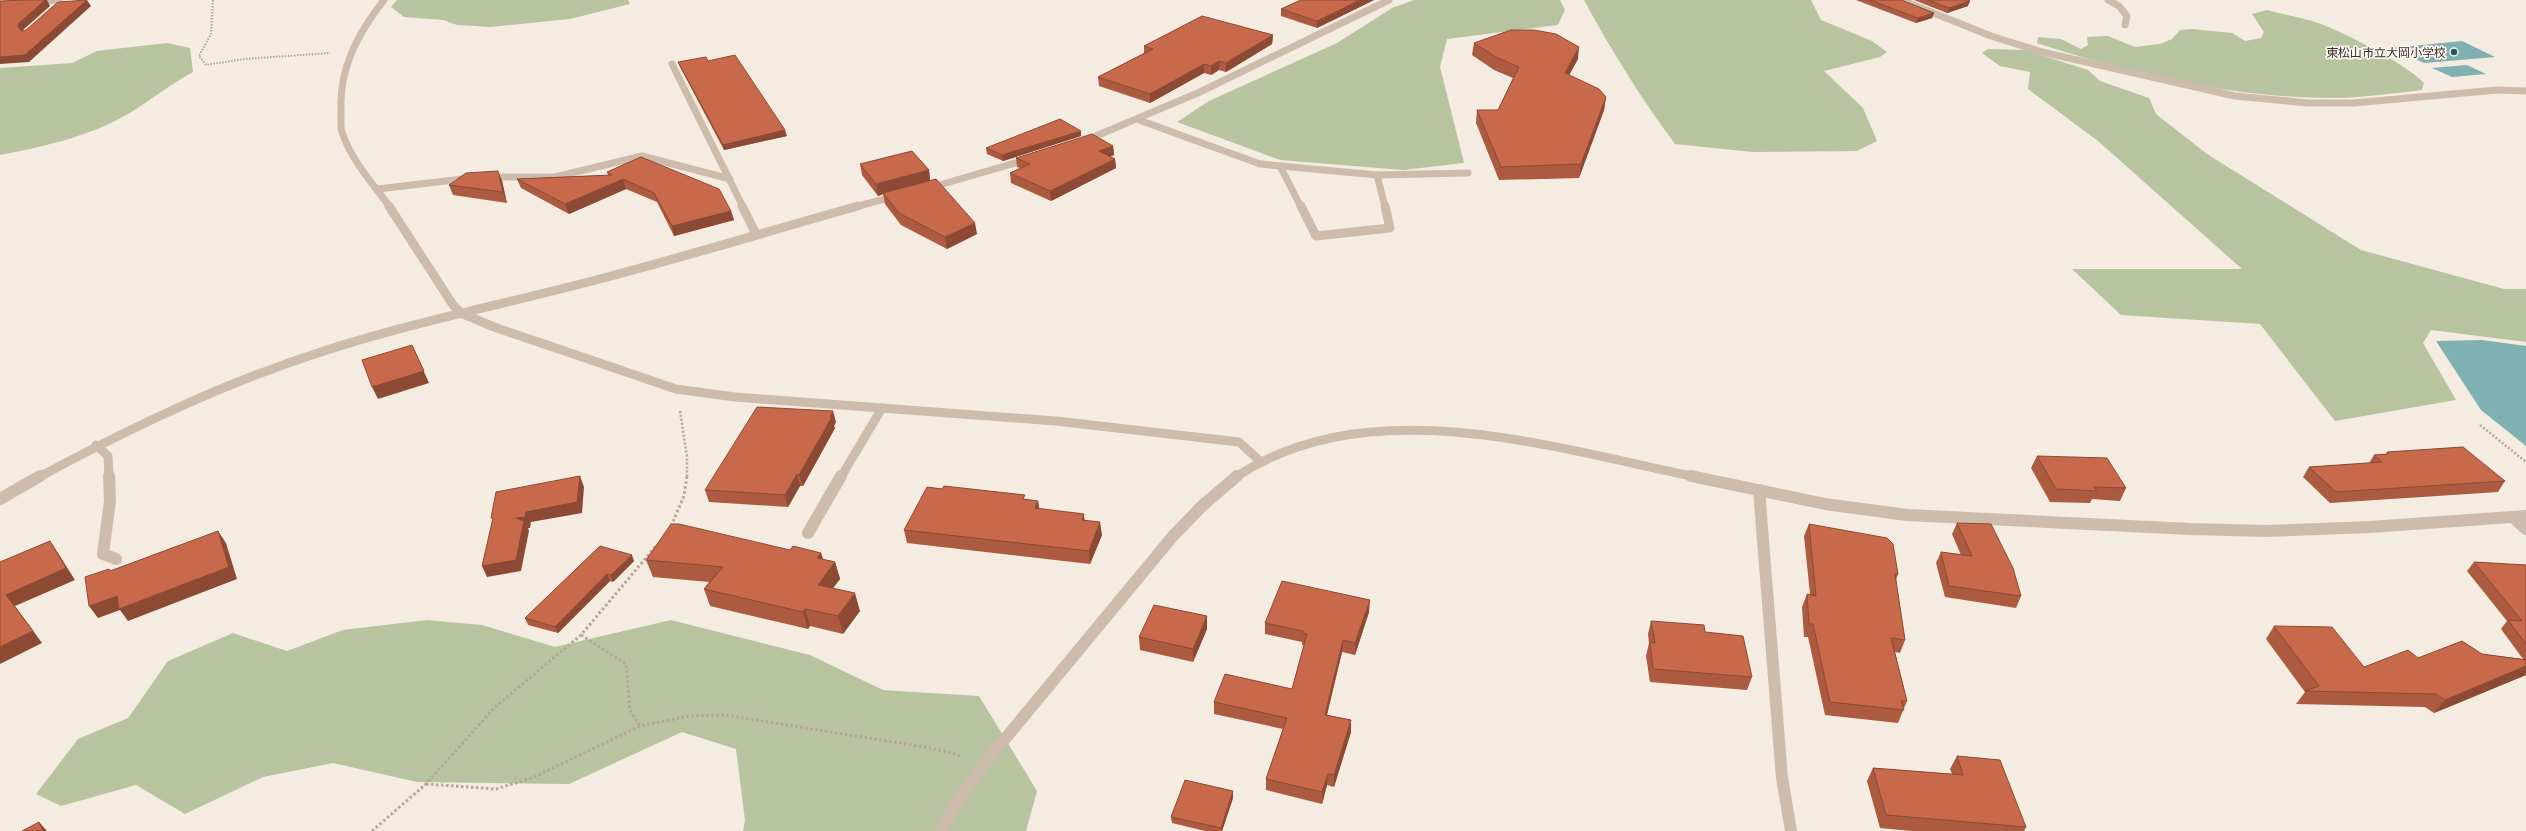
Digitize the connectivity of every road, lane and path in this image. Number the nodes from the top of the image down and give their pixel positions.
1 (59, 0) edge
2 (64, 0) edge
3 (213, 0) edge
4 (384, 0) edge
5 (1389, 0) edge
6 (1901, 0) edge
7 (2108, 0) edge
8 (30, 2) edge
9 (54, 9) edge
10 (2125, 25) dead end
11 (350, 51) junction
12 (672, 64) dead end
13 (2526, 91) edge
14 (1139, 120) junction
15 (1076, 144) edge
16 (1041, 156) edge
17 (1281, 168) junction
18 (1468, 173) dead end
19 (1377, 175) junction
20 (730, 179) junction
21 (924, 189) edge
22 (378, 190) junction
23 (901, 195) edge
24 (756, 234) junction
25 (461, 313) junction
26 (676, 388) junction
27 (882, 408) junction
28 (2480, 426) dead end
29 (96, 445) junction
30 (1261, 462) junction
31 (2526, 462) edge
32 (1759, 490) junction
33 (0, 499) edge
34 (2526, 516) edge
35 (2513, 517) junction
36 (2526, 529) edge
37 (666, 532) edge
38 (808, 533) dead end
39 (658, 544) edge
40 (116, 559) dead end
41 (581, 635) junction
42 (640, 726) junction
43 (985, 763) junction
44 (426, 784) junction
45 (372, 831) edge
46 (941, 831) edge
47 (1791, 831) edge

1 - 8 street
2 - 9 street
3 - 11 path
4 - 11 street
5 - 14 street
6 - 13 street
7 - 10 street
11 - 22 street
12 - 20 street
14 - 15 street
14 - 17 street
16 - 21 street
17 - 19 street
17 - 19 street
18 - 19 street
20 - 22 street
20 - 24 street
22 - 25 street
23 - 24 street
24 - 25 street
25 - 26 street
25 - 29 street
26 - 27 street
26 - 37 path
27 - 30 street
27 - 38 street
28 - 31 path
29 - 33 street
29 - 40 street
30 - 32 street
30 - 43 street
32 - 35 street
32 - 47 street
34 - 35 street
35 - 36 street
39 - 41 path
41 - 42 path
41 - 44 path
42 - 43 path
42 - 44 path
43 - 46 street
44 - 45 path

